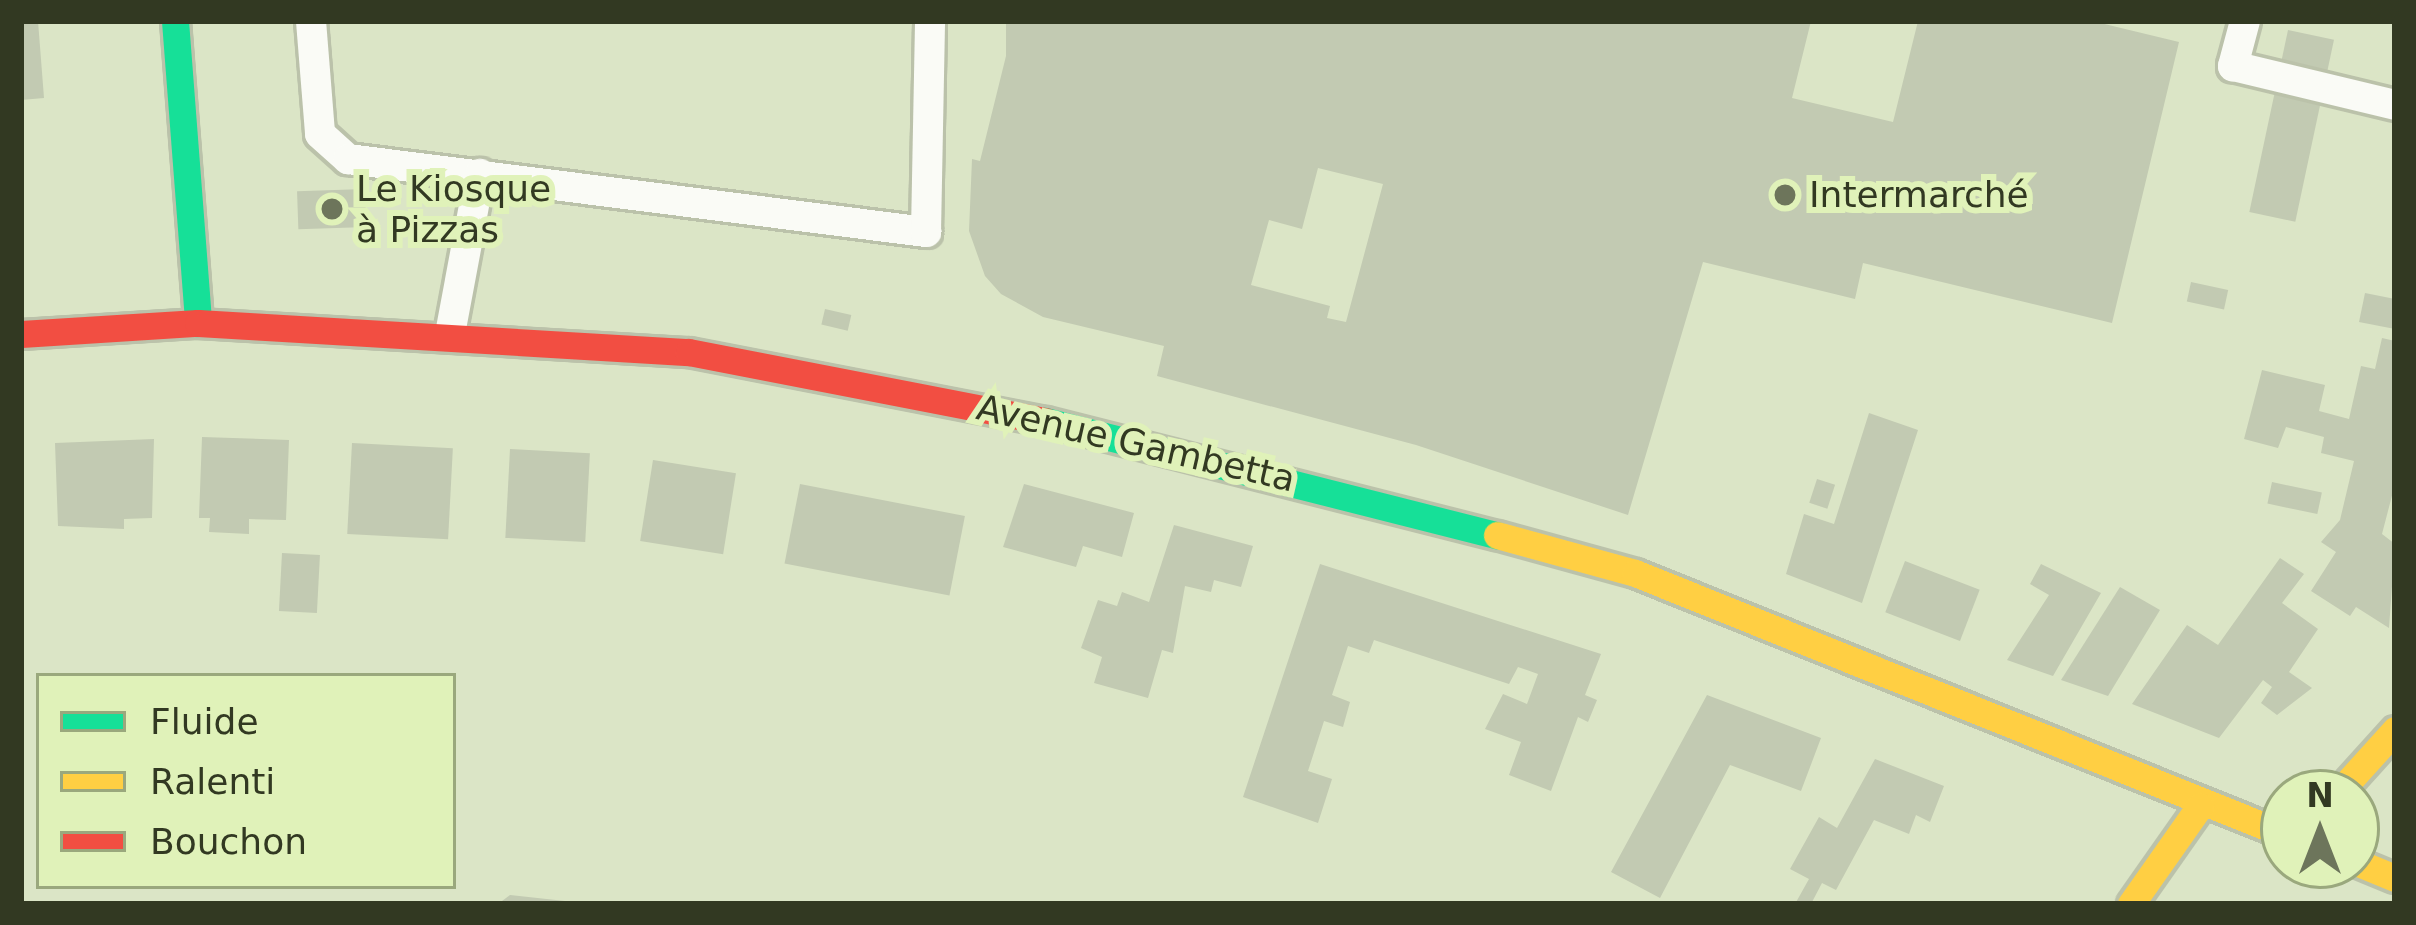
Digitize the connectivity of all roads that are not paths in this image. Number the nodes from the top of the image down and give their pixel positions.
1 (175, 21) edge
2 (311, 21) edge
3 (929, 21) edge
4 (2245, 21) edge
5 (2395, 105) edge
6 (479, 174) junction
7 (198, 323) junction
8 (21, 334) edge
9 (450, 334) junction
10 (2395, 730) edge
11 (2360, 769) edge
12 (2200, 806) junction
13 (2260, 826) edge
14 (2131, 904) edge

1 - 7 main road
2 - 6 lane
3 - 6 lane
4 - 5 lane
6 - 9 lane
7 - 8 main road, Avenue Gambetta
7 - 9 main road, Avenue Gambetta
9 - 12 main road, Avenue Gambetta
10 - 11 main road
12 - 13 main road, Avenue Gambetta
12 - 14 main road

